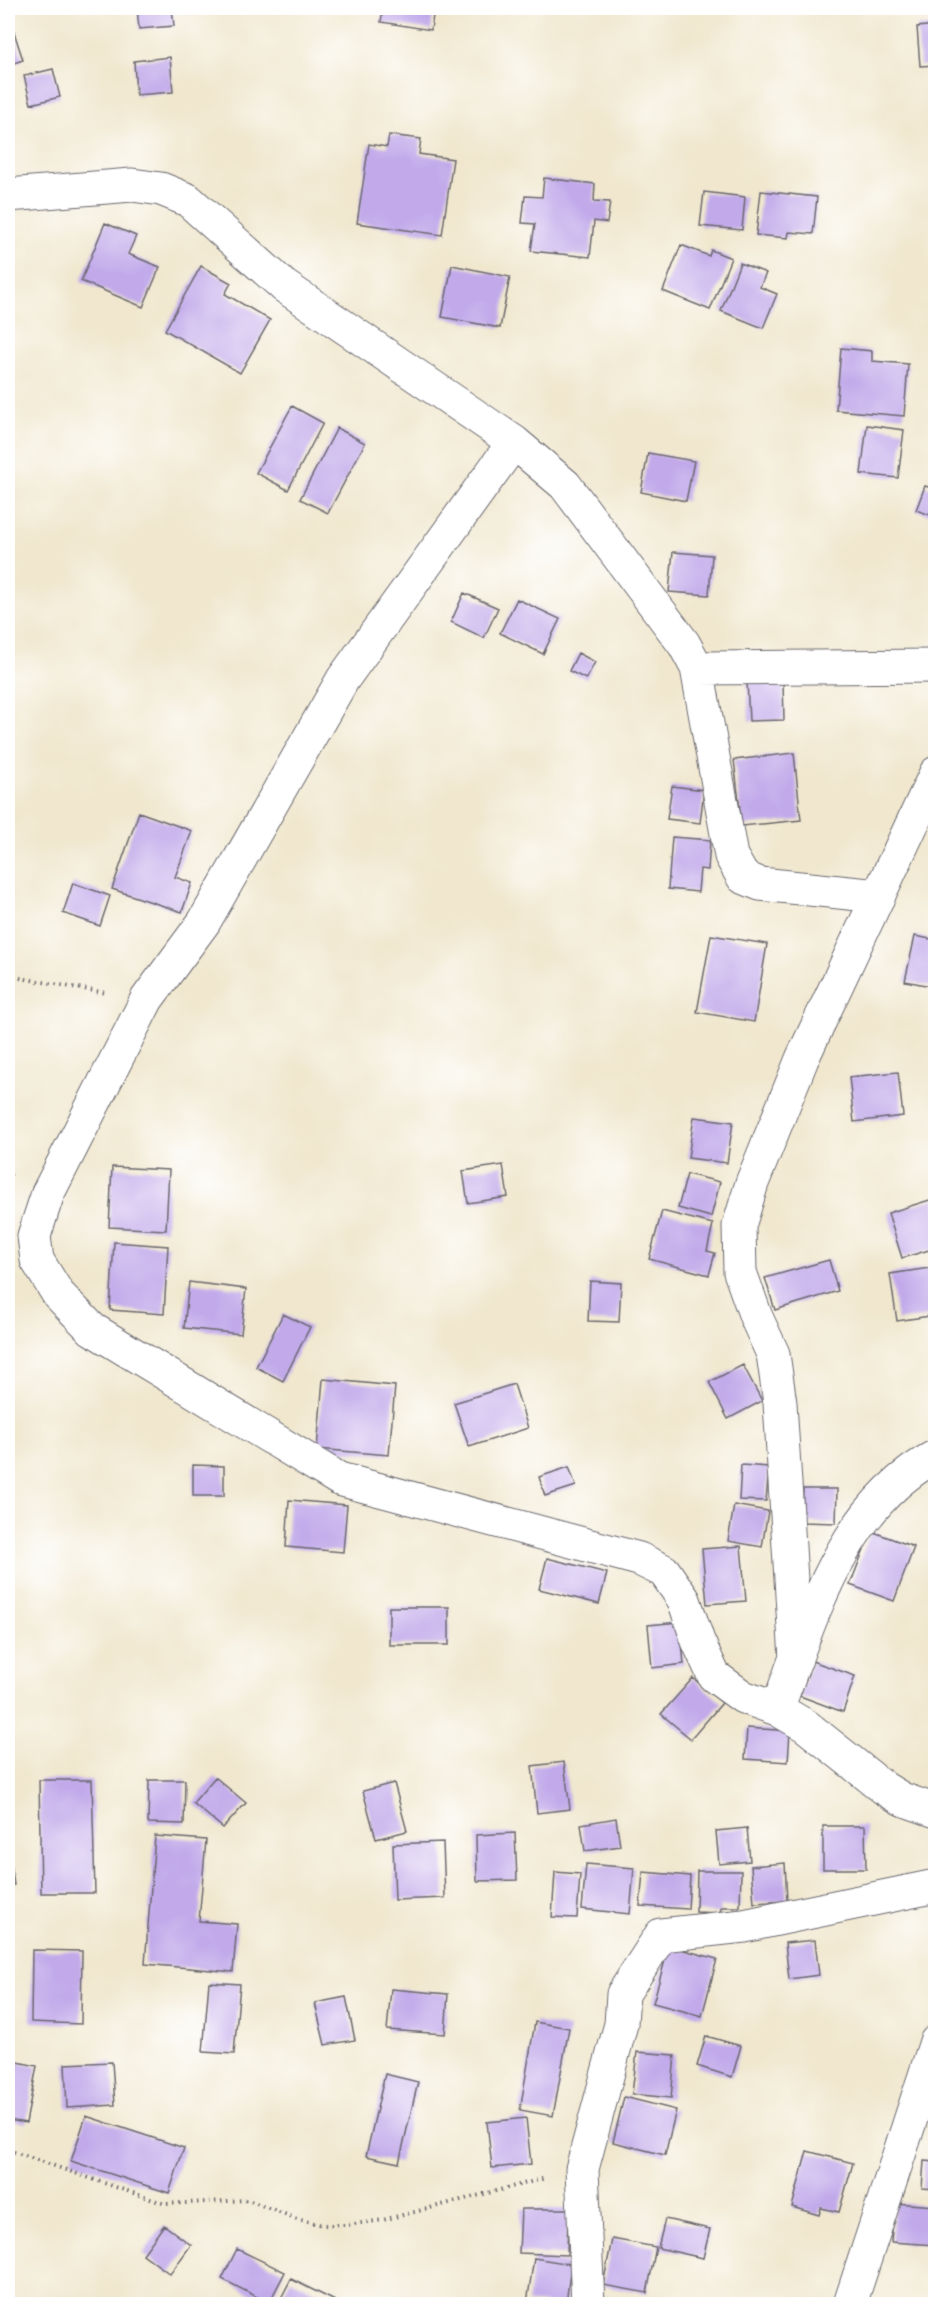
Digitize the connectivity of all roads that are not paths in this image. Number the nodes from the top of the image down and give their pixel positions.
1 (8, 195) edge
2 (514, 442) junction
3 (936, 666) edge
4 (697, 668) junction
5 (936, 773) edge
6 (879, 896) junction
7 (936, 1456) edge
8 (796, 1659) junction
9 (777, 1709) junction
10 (936, 1811) edge
11 (936, 1886) edge
12 (936, 2042) edge
13 (588, 2304) edge
14 (850, 2304) edge

1 - 2 street
2 - 4 street
2 - 9 street
3 - 4 street
4 - 6 street
5 - 6 street
6 - 8 street
7 - 8 street
8 - 9 street
9 - 10 street
11 - 13 street
12 - 14 street

